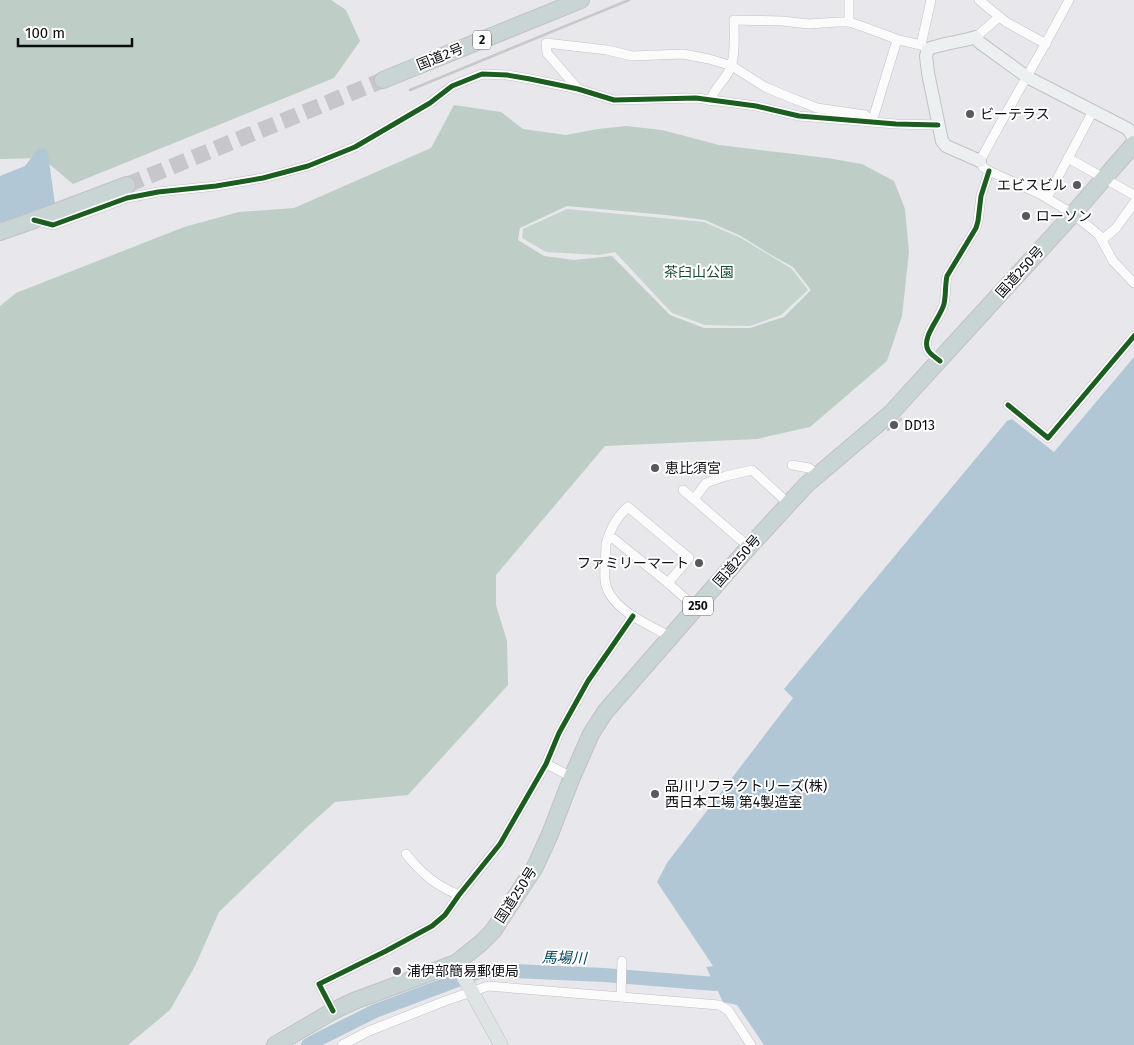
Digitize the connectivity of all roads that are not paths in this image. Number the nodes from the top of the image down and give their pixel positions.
1 (581, 0) edge
2 (849, 0) edge
3 (931, 0) edge
4 (979, 0) edge
5 (1070, 0) edge
6 (999, 17) junction
7 (849, 22) junction
8 (976, 38) junction
9 (898, 40) junction
10 (1046, 44) junction
11 (924, 47) junction
12 (732, 66) junction
13 (1027, 77) junction
14 (383, 80) tunnel mouth
15 (578, 90) junction
16 (710, 101) junction
17 (1093, 111) junction
18 (872, 122) junction
19 (938, 125) junction
20 (1134, 138) edge
21 (1134, 144) edge
22 (1068, 158) junction
23 (980, 161) junction
24 (989, 171) junction
25 (1104, 178) junction
26 (127, 185) tunnel mouth
27 (1134, 195) edge
28 (1047, 198) junction
29 (1134, 203) edge
30 (1073, 214) junction
31 (34, 220) junction
32 (0, 232) edge
33 (1102, 240) junction
34 (1134, 283) edge
35 (1134, 336) edge
36 (940, 361) junction
37 (1008, 405) dead end
38 (792, 466) dead end
39 (818, 475) junction
40 (682, 490) dead end
41 (694, 499) junction
42 (789, 504) junction
43 (608, 538) junction
44 (749, 547) junction
45 (668, 583) junction
46 (696, 608) junction
47 (633, 616) junction
48 (671, 637) junction
49 (546, 764) junction
50 (572, 777) junction
51 (406, 854) dead end
52 (459, 895) junction
53 (622, 962) dead end
54 (457, 965) junction
55 (471, 990) junction
56 (621, 995) junction
57 (333, 1012) junction
58 (275, 1045) edge
59 (342, 1045) edge
60 (501, 1045) edge
61 (751, 1045) edge

1 - 14 highway, 国道2号 / 2
2 - 7 street
3 - 11 street
4 - 6 street
5 - 10 street
6 - 8 street
6 - 10 street
7 - 9 street
7 - 12 street
8 - 11 street
8 - 13 street
9 - 11 street
9 - 18 street
10 - 13 street
11 - 19 street
12 - 15 street
12 - 16 street
12 - 18 street
13 - 17 street
13 - 23 street
15 - 16 street
15 - 31 street
16 - 18 street
17 - 20 street
17 - 22 street
18 - 19 street
19 - 23 street
21 - 25 highway, 国道250号 / 250
22 - 25 street
22 - 28 street
23 - 24 street
24 - 28 street
24 - 36 street
25 - 27 street
25 - 30 highway, 国道250号 / 250
26 - 31 highway
28 - 30 street
29 - 33 street
30 - 33 street
30 - 36 highway, 国道250号 / 250
31 - 32 highway
33 - 34 street
35 - 37 street
36 - 39 highway, 国道250号 / 250
38 - 39 street
39 - 42 highway, 国道250号 / 250
40 - 41 street
41 - 42 street
41 - 44 street
42 - 44 highway, 国道250号 / 250
43 - 45 street
43 - 45 street
43 - 47 street
44 - 46 highway, 国道250号 / 250
45 - 46 street
46 - 48 highway, 国道250号 / 250
47 - 48 street
47 - 49 street
48 - 50 highway, 国道250号 / 250
49 - 50 street
49 - 52 street
50 - 54 highway, 国道250号 / 250
51 - 52 street
52 - 57 street
53 - 56 street
54 - 55 main road
54 - 57 highway, 国道250号 / 250
55 - 56 street
55 - 59 street
55 - 60 main road
56 - 61 street
57 - 58 highway, 国道250号 / 250

